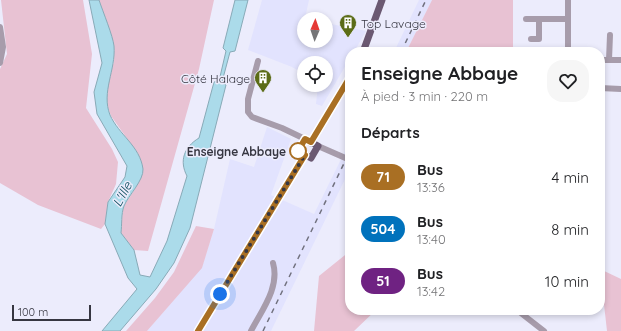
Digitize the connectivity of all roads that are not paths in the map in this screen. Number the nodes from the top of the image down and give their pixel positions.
1 (382, 0) edge
2 (568, 0) edge
3 (526, 19) dead end
4 (539, 19) junction
5 (568, 19) junction
6 (0, 27) edge
7 (610, 35) dead end
8 (531, 38) dead end
9 (539, 39) junction
10 (546, 39) dead end
11 (364, 47) edge
12 (568, 47) edge
13 (605, 60) edge
14 (609, 60) junction
15 (621, 60) edge
16 (258, 61) dead end
17 (0, 63) edge
18 (345, 85) edge
19 (605, 88) edge
20 (621, 89) edge
21 (308, 141) junction
22 (318, 146) junction
23 (305, 155) junction
24 (345, 158) edge
25 (273, 263) dead end
26 (523, 315) edge
27 (198, 331) edge
28 (251, 331) edge
29 (544, 331) edge

1 - 11 main road
2 - 5 street
3 - 4 street
4 - 5 street
4 - 9 street
5 - 12 street
6 - 17 street
7 - 14 street
8 - 9 street
9 - 10 street
13 - 14 street
14 - 15 street
16 - 21 street
18 - 21 main road
19 - 20 street
21 - 22 main road
21 - 23 main road
22 - 23 main road
22 - 24 street
23 - 27 main road
25 - 28 street
26 - 29 street

